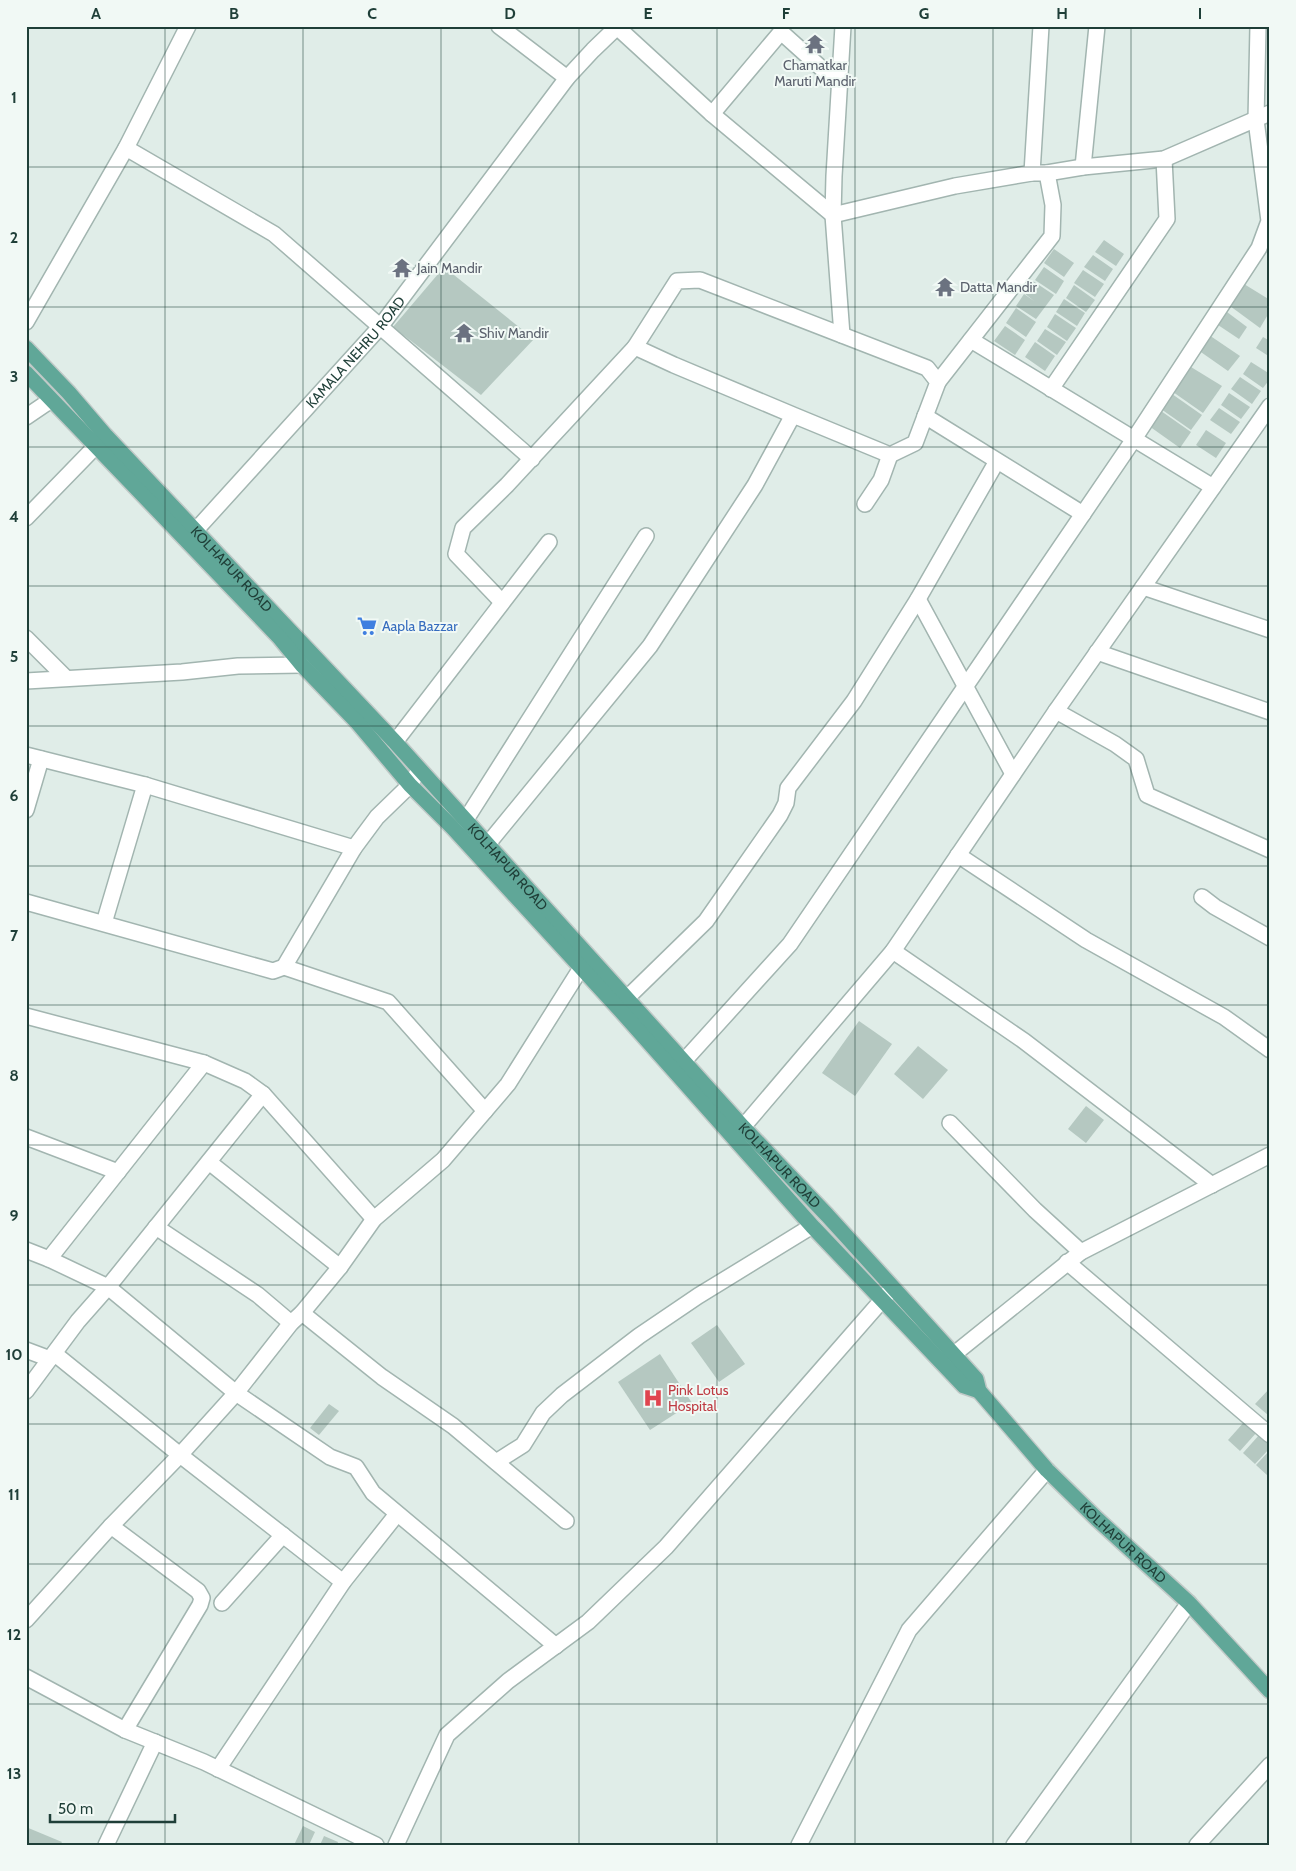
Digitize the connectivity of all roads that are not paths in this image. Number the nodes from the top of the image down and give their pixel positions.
1 (188, 26) edge
2 (499, 26) edge
3 (843, 26) edge
4 (1040, 26) edge
5 (1097, 26) edge
6 (1258, 26) edge
7 (618, 27) edge
8 (784, 29) edge
9 (567, 78) junction
10 (839, 84) junction
11 (712, 114) junction
12 (1263, 117) edge
13 (126, 148) junction
14 (1164, 159) junction
15 (1083, 167) junction
16 (1266, 169) edge
17 (1039, 173) junction
18 (834, 215) junction
19 (26, 322) edge
20 (380, 327) junction
21 (842, 335) junction
22 (971, 340) junction
23 (635, 347) junction
24 (26, 348) edge
25 (26, 373) edge
26 (938, 382) junction
27 (1051, 389) junction
28 (51, 400) junction
29 (1270, 406) edge
30 (793, 415) junction
31 (925, 416) junction
32 (26, 417) edge
33 (1134, 439) junction
34 (96, 446) junction
35 (890, 455) junction
36 (532, 459) junction
37 (997, 461) junction
38 (1213, 487) junction
39 (865, 504) dead end
40 (1083, 514) junction
41 (26, 518) edge
42 (196, 530) junction
43 (646, 536) dead end
44 (549, 542) dead end
45 (1143, 587) junction
46 (918, 599) junction
47 (502, 602) junction
48 (1270, 630) edge
49 (26, 638) edge
50 (1097, 652) junction
51 (302, 665) junction
52 (66, 678) junction
53 (26, 682) edge
54 (965, 686) junction
55 (1056, 711) junction
56 (1270, 712) edge
57 (395, 742) junction
58 (26, 755) edge
59 (41, 759) junction
60 (419, 770) junction
61 (1013, 774) junction
62 (145, 785) junction
63 (410, 785) junction
64 (26, 810) edge
65 (465, 821) junction
66 (487, 845) junction
67 (354, 848) junction
68 (1270, 850) edge
69 (958, 855) junction
70 (1202, 897) dead end
71 (26, 902) edge
72 (104, 922) junction
73 (1270, 938) edge
74 (893, 951) junction
75 (284, 967) junction
76 (581, 968) junction
77 (628, 998) junction
78 (26, 1016) edge
79 (1270, 1050) edge
80 (684, 1062) junction
81 (204, 1063) junction
82 (263, 1094) junction
83 (485, 1111) junction
84 (950, 1123) dead end
85 (743, 1127) junction
86 (26, 1137) edge
87 (1270, 1155) edge
88 (208, 1162) junction
89 (118, 1172) junction
90 (1212, 1185) junction
91 (374, 1219) junction
92 (812, 1226) junction
93 (156, 1227) junction
94 (26, 1250) edge
95 (1081, 1252) junction
96 (49, 1259) junction
97 (1066, 1262) junction
98 (340, 1267) junction
99 (108, 1288) junction
100 (893, 1288) junction
101 (882, 1300) junction
102 (296, 1318) junction
103 (26, 1350) edge
104 (953, 1355) junction
105 (53, 1357) junction
106 (979, 1391) junction
107 (26, 1392) edge
108 (236, 1393) junction
109 (1270, 1435) edge
110 (180, 1455) junction
111 (496, 1462) junction
112 (1047, 1470) junction
113 (397, 1514) junction
114 (566, 1521) dead end
115 (111, 1526) junction
116 (284, 1536) junction
117 (343, 1582) junction
118 (222, 1603) dead end
119 (1189, 1603) junction
120 (26, 1620) edge
121 (556, 1646) junction
122 (26, 1677) edge
123 (1270, 1691) edge
124 (125, 1730) junction
125 (155, 1742) junction
126 (1270, 1765) edge
127 (218, 1769) junction
128 (106, 1845) edge
129 (376, 1845) edge
130 (396, 1845) edge
131 (799, 1845) edge
132 (1014, 1845) edge
133 (1197, 1845) edge

1 - 13 street
2 - 9 street
3 - 10 street
4 - 17 street
5 - 15 street
6 - 12 street
7 - 9 street, KAMALA NEHRU ROAD
7 - 11 street
8 - 10 street
8 - 11 street
9 - 20 street, KAMALA NEHRU ROAD
10 - 18 street
11 - 18 street
12 - 14 street
12 - 16 street
13 - 19 street
13 - 20 street
14 - 15 street
14 - 27 street
15 - 17 street
16 - 33 street
17 - 18 street
17 - 22 street
18 - 21 street
20 - 36 street
20 - 42 street, KAMALA NEHRU ROAD
21 - 23 street
21 - 26 street
22 - 26 street
22 - 27 street
23 - 30 street
23 - 36 street
24 - 42 main road, KOLHAPUR ROAD
25 - 28 main road, KOLHAPUR ROAD
26 - 31 street
27 - 33 street
28 - 32 street
28 - 34 main road, KOLHAPUR ROAD
29 - 38 street
30 - 35 street
30 - 66 street
31 - 35 street
31 - 37 street
33 - 38 street
33 - 40 street
34 - 41 street
34 - 51 main road, KOLHAPUR ROAD
35 - 39 street
36 - 47 street
37 - 40 street
37 - 46 street
38 - 45 street
40 - 54 street
42 - 57 main road, KOLHAPUR ROAD
43 - 65 street
44 - 47 street
45 - 48 street
45 - 50 street
46 - 54 street
46 - 77 street
47 - 57 street
49 - 52 street
50 - 55 street
50 - 56 street
51 - 52 street
51 - 63 main road, KOLHAPUR ROAD
52 - 53 street
54 - 61 street
54 - 80 street
55 - 61 street
55 - 68 street
57 - 60 main road, KOLHAPUR ROAD
58 - 59 street
59 - 62 street
59 - 64 street
60 - 63 street
60 - 65 main road, KOLHAPUR ROAD
61 - 69 street
62 - 67 street
62 - 72 street
63 - 67 street
63 - 76 main road, KOLHAPUR ROAD
65 - 66 main road, KOLHAPUR ROAD
66 - 77 main road, KOLHAPUR ROAD
67 - 75 street
69 - 74 street
69 - 79 street
70 - 73 street
71 - 72 street
72 - 75 street
74 - 85 street
74 - 90 street
75 - 83 street
76 - 83 street
76 - 92 main road, KOLHAPUR ROAD
77 - 80 main road, KOLHAPUR ROAD
78 - 81 street
80 - 85 main road, KOLHAPUR ROAD
81 - 82 street
81 - 89 street
82 - 88 street
82 - 91 street
83 - 91 street
84 - 95 street
85 - 100 main road, KOLHAPUR ROAD
86 - 89 street
87 - 90 street
88 - 93 street
88 - 98 street
89 - 96 street
90 - 95 street
91 - 98 street
92 - 101 main road, KOLHAPUR ROAD
92 - 111 street
93 - 99 street
93 - 102 street
94 - 96 street
95 - 97 street
96 - 99 street
97 - 104 street
97 - 109 street
98 - 102 street
99 - 105 street
99 - 108 street
100 - 101 street
100 - 104 main road, KOLHAPUR ROAD
101 - 106 main road, KOLHAPUR ROAD
101 - 121 street
102 - 108 street
102 - 111 street
103 - 105 street
104 - 106 main road, KOLHAPUR ROAD
105 - 107 street
105 - 110 street
106 - 112 main road, KOLHAPUR ROAD
108 - 110 street
108 - 113 street
110 - 115 street
110 - 116 street
111 - 114 street
112 - 119 main road, KOLHAPUR ROAD
112 - 131 street
113 - 117 street
113 - 121 street
115 - 120 street
115 - 124 street
116 - 117 street
116 - 118 street
117 - 127 street
119 - 123 main road, KOLHAPUR ROAD
119 - 132 street
121 - 130 street
122 - 124 street
124 - 125 street
125 - 127 street
125 - 128 street
126 - 133 street
127 - 129 street

